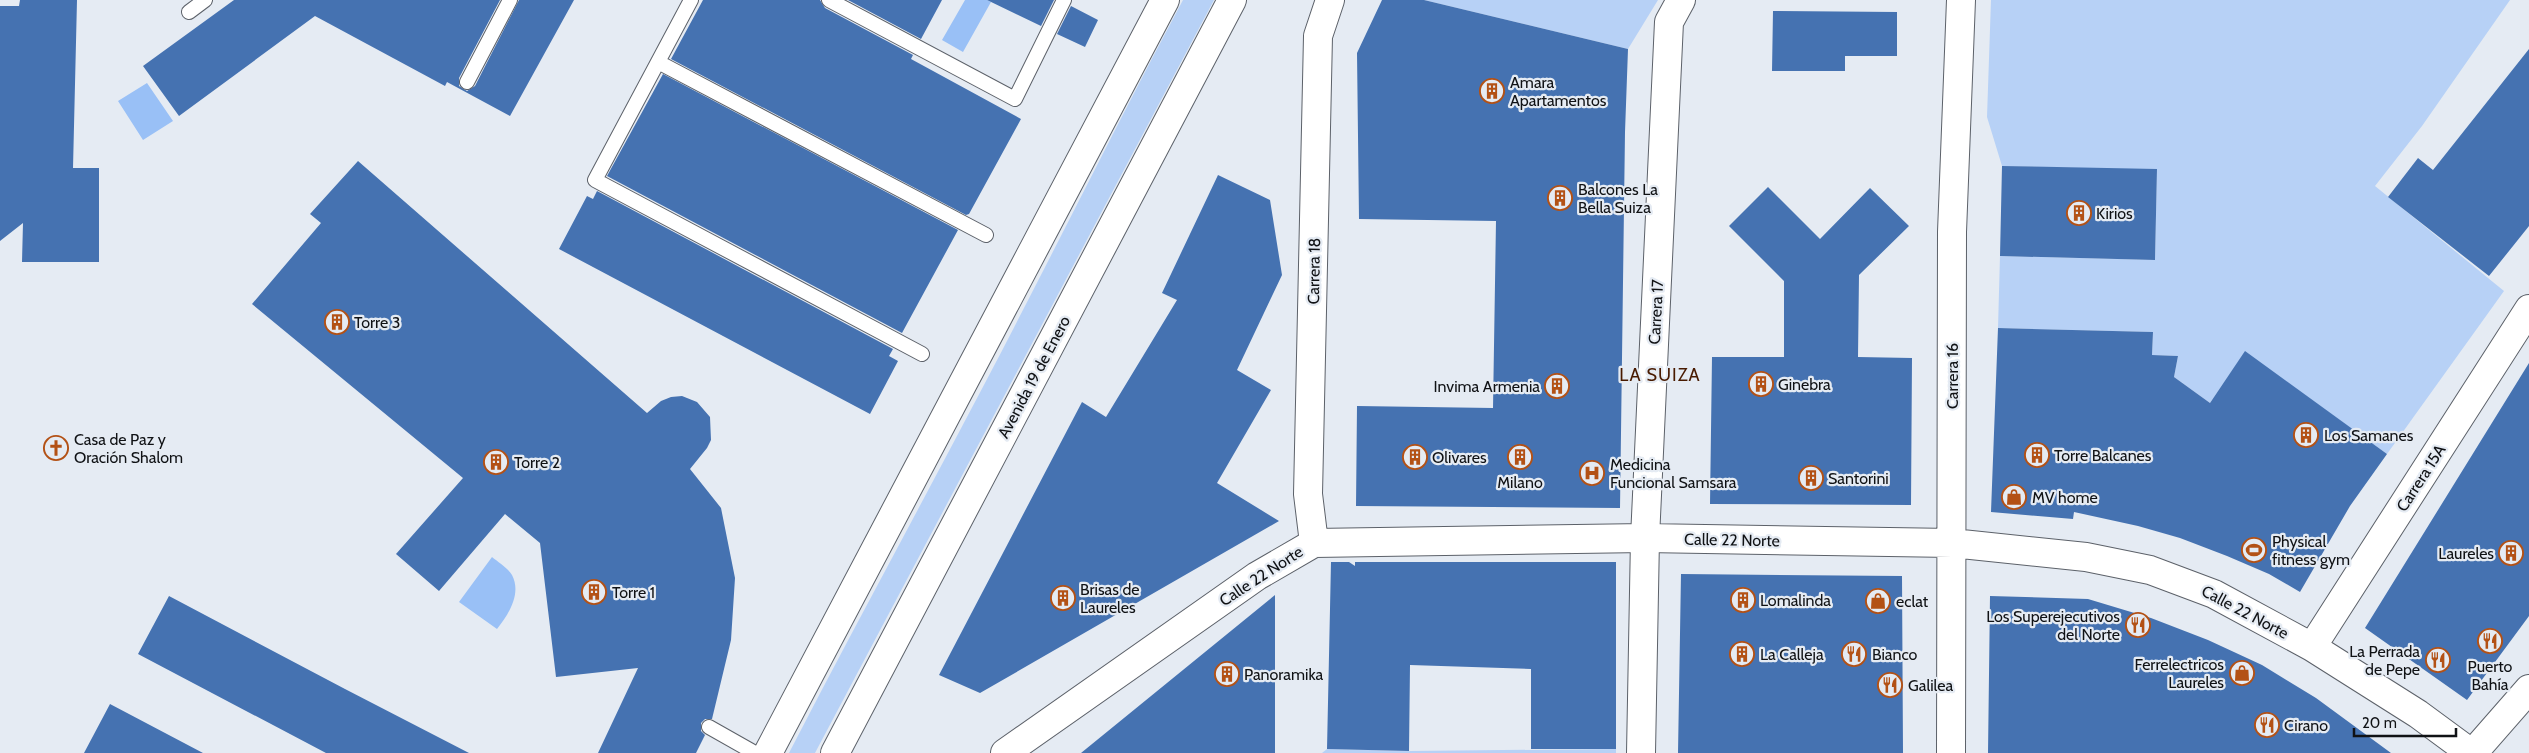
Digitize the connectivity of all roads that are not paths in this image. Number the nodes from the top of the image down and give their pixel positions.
1 (205, 0) edge
2 (510, 0) edge
3 (691, 0) edge
4 (829, 0) edge
5 (1064, 0) edge
6 (1165, 0) edge
7 (1232, 0) edge
8 (1330, 0) edge
9 (1961, 0) edge
10 (1675, 11) edge
11 (188, 12) dead end
12 (658, 62) junction
13 (467, 82) dead end
14 (986, 235) dead end
15 (2529, 309) edge
16 (922, 354) dead end
17 (1645, 538) junction
18 (1314, 543) junction
19 (1952, 543) junction
20 (2312, 647) junction
21 (2529, 689) edge
22 (709, 727) dead end
23 (754, 753) edge
24 (768, 753) edge
25 (834, 753) edge
26 (1005, 753) edge
27 (1641, 753) edge
28 (1951, 753) edge
29 (2472, 753) edge

1 - 11 lane
2 - 13 lane
3 - 12 lane
4 - 5 lane
6 - 24 street
7 - 25 street, Avenida 19 de Enero
8 - 18 street, Carrera 18
9 - 19 street, Carrera 16
10 - 17 street, Carrera 17
12 - 14 lane
12 - 16 lane
15 - 20 street, Carrera 15A
17 - 18 street, Calle 22 Norte
17 - 19 street, Calle 22 Norte
17 - 27 street, Carrera 17
18 - 26 street, Calle 22 Norte
19 - 20 street, Calle 22 Norte
19 - 28 street, Carrera 16
20 - 29 street, Calle 22 Norte
21 - 29 street
22 - 23 lane

